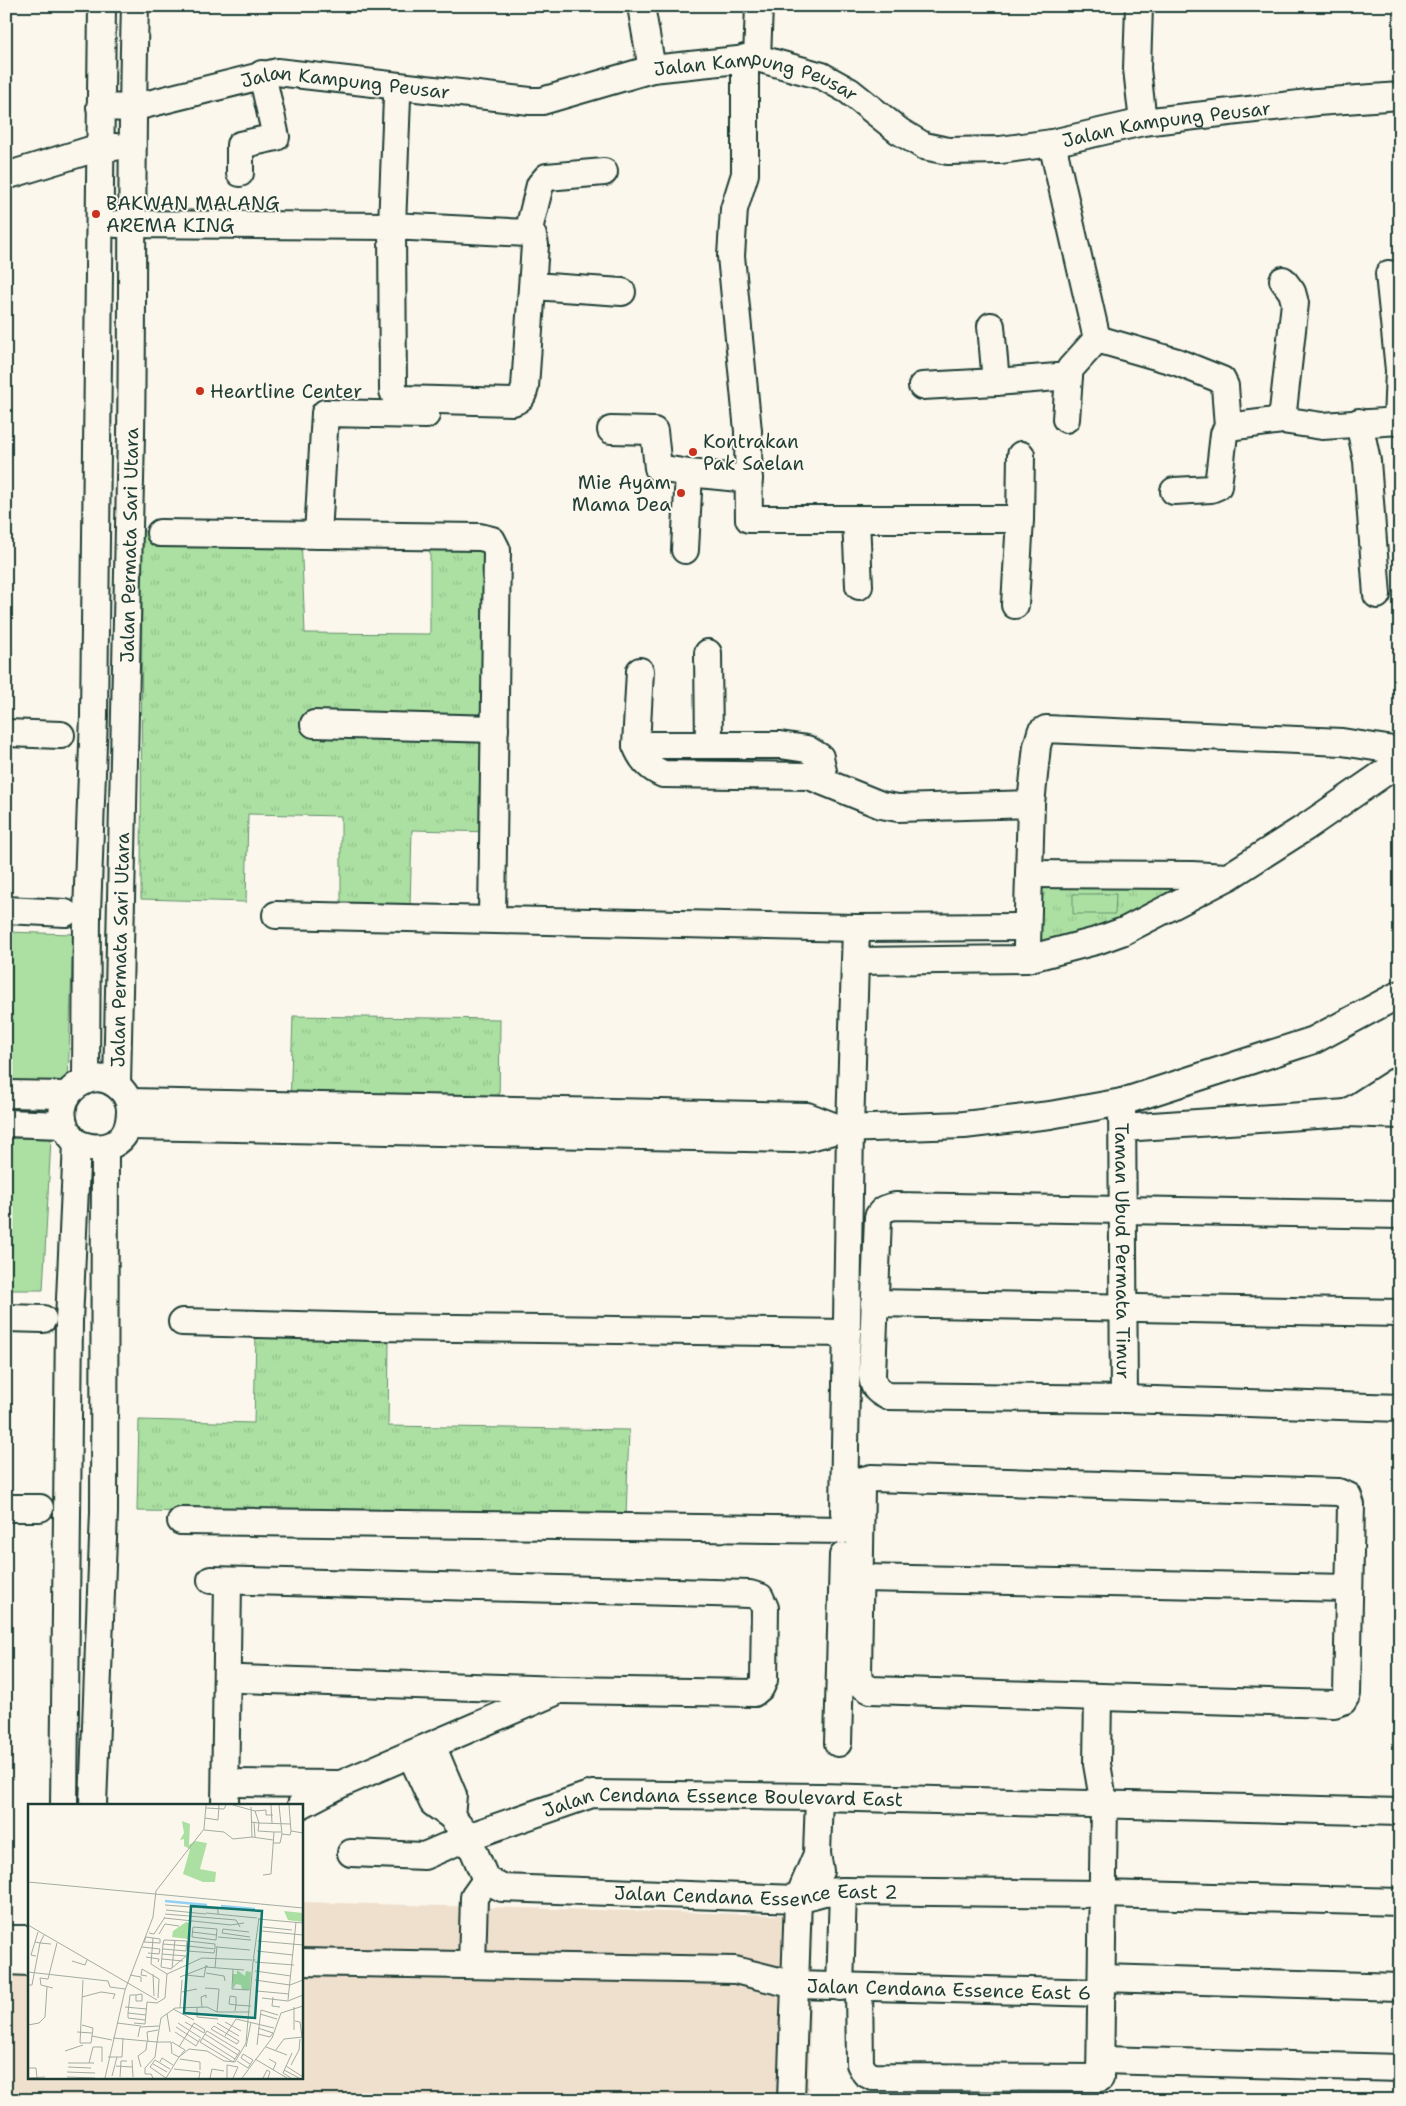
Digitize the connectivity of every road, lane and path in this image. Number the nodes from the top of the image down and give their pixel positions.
1 (102, 6) edge
2 (134, 6) edge
3 (641, 6) edge
4 (759, 6) edge
5 (1139, 6) edge
6 (751, 58) junction
7 (652, 70) junction
8 (262, 74) junction
9 (1400, 96) edge
10 (397, 98) dead end
11 (100, 107) junction
12 (132, 108) junction
13 (1143, 122) junction
14 (1052, 143) junction
15 (131, 146) junction
16 (100, 147) junction
17 (604, 172) dead end
18 (240, 173) dead end
19 (6, 176) edge
20 (98, 223) junction
21 (133, 225) junction
22 (392, 226) junction
23 (528, 233) junction
24 (1390, 274) dead end
25 (1283, 280) dead end
26 (533, 286) junction
27 (622, 292) dead end
28 (991, 326) dead end
29 (1097, 339) junction
30 (1069, 376) junction
31 (996, 382) junction
32 (922, 386) dead end
33 (494, 418) dead end
34 (1066, 419) dead end
35 (1282, 420) junction
36 (1398, 421) edge
37 (1359, 422) junction
38 (1228, 427) junction
39 (611, 430) dead end
40 (1021, 455) dead end
41 (689, 472) junction
42 (749, 480) junction
43 (1174, 491) dead end
44 (1020, 519) junction
45 (856, 520) junction
46 (96, 526) junction
47 (130, 527) junction
48 (160, 533) dead end
49 (318, 535) junction
50 (685, 550) dead end
51 (859, 586) dead end
52 (1378, 595) dead end
53 (1015, 605) dead end
54 (708, 653) dead end
55 (640, 671) dead end
56 (314, 724) dead end
57 (495, 729) junction
58 (6, 733) edge
59 (61, 735) dead end
60 (636, 745) junction
61 (709, 745) junction
62 (1400, 751) edge
63 (1400, 762) edge
64 (825, 780) junction
65 (1031, 804) junction
66 (1029, 874) junction
67 (1228, 877) junction
68 (6, 910) edge
69 (65, 913) dead end
70 (276, 914) dead end
71 (492, 918) junction
72 (1027, 927) junction
73 (856, 928) junction
74 (1027, 958) junction
75 (856, 961) junction
76 (1400, 994) edge
77 (1400, 1079) edge
78 (76, 1088) junction
79 (6, 1094) edge
80 (1122, 1102) junction
81 (126, 1105) junction
82 (1347, 1113) junction
83 (1400, 1115) edge
84 (6, 1124) edge
85 (1123, 1128) junction
86 (845, 1129) junction
87 (70, 1134) junction
88 (105, 1148) junction
89 (1124, 1210) junction
90 (1400, 1216) edge
91 (874, 1303) junction
92 (1124, 1309) junction
93 (1400, 1313) edge
94 (6, 1318) edge
95 (43, 1319) dead end
96 (182, 1322) dead end
97 (847, 1333) junction
98 (1124, 1399) junction
99 (1400, 1408) edge
100 (6, 1508) edge
101 (40, 1508) dead end
102 (181, 1521) dead end
103 (844, 1530) junction
104 (228, 1582) junction
105 (860, 1587) junction
106 (1349, 1597) junction
107 (241, 1679) junction
108 (560, 1690) junction
109 (1107, 1698) junction
110 (838, 1743) dead end
111 (422, 1750) junction
112 (341, 1784) junction
113 (230, 1790) edge
114 (820, 1797) junction
115 (64, 1804) edge
116 (93, 1804) edge
117 (302, 1804) edge
118 (1104, 1805) junction
119 (1400, 1812) edge
120 (468, 1837) junction
121 (352, 1853) dead end
122 (816, 1854) junction
123 (486, 1880) junction
124 (833, 1891) junction
125 (1103, 1894) junction
126 (798, 1899) junction
127 (1400, 1902) edge
128 (6, 1939) edge
129 (28, 1939) edge
130 (6, 1961) edge
131 (28, 1962) edge
132 (302, 1962) edge
133 (472, 1965) junction
134 (795, 1984) junction
135 (1102, 1985) junction
136 (1400, 1986) edge
137 (850, 1987) junction
138 (1101, 2060) junction
139 (1400, 2068) edge
140 (791, 2100) edge

1 - 11 street, Jalan Permata Sari Utara
2 - 12 street, Jalan Permata Sari Utara
3 - 7 street
4 - 6 street
5 - 13 street
6 - 7 street, Jalan Kampung Peusar
6 - 14 street, Jalan Kampung Peusar
6 - 42 street
7 - 8 street, Jalan Kampung Peusar
8 - 12 street, Jalan Kampung Peusar
8 - 18 street
9 - 13 street, Jalan Kampung Peusar
10 - 22 street
11 - 12 street, Jalan Kampung Peusar
11 - 16 street, Jalan Permata Sari Utara
12 - 15 street, Jalan Permata Sari Utara
13 - 14 street, Jalan Kampung Peusar
14 - 29 street
15 - 16 street
15 - 21 street, Jalan Permata Sari Utara
16 - 19 street
16 - 20 street, Jalan Permata Sari Utara
17 - 23 street
20 - 21 street
20 - 46 street, Jalan Permata Sari Utara
21 - 22 street
21 - 47 street, Jalan Permata Sari Utara
22 - 23 street
22 - 26 street
23 - 26 street
24 - 36 street
25 - 35 street
26 - 27 street
28 - 31 street
29 - 30 street
29 - 38 street
30 - 31 street
30 - 34 street
31 - 32 street
33 - 49 street
35 - 37 street
35 - 38 street
36 - 37 street
37 - 52 street
38 - 43 street
39 - 41 street
40 - 44 street
41 - 42 street
41 - 50 street
42 - 45 street
44 - 45 street
44 - 53 street
45 - 51 street
46 - 47 street
46 - 78 street, Jalan Permata Sari Utara
47 - 81 street, Jalan Permata Sari Utara
48 - 49 street
49 - 57 street
54 - 61 street
55 - 60 street
56 - 57 street
57 - 71 street
58 - 59 street
60 - 61 street
60 - 64 street
61 - 64 street
62 - 65 street
63 - 67 street
64 - 65 street
65 - 66 street
66 - 67 street
66 - 72 street
67 - 74 street
68 - 69 street
70 - 71 street
71 - 73 street
72 - 73 street
72 - 74 street
73 - 75 street
74 - 75 street
75 - 86 street
76 - 80 street
77 - 82 street
78 - 79 street
78 - 81 street
78 - 87 street
80 - 85 street, Taman Ubud Permata Timur
80 - 86 street
81 - 86 street
81 - 88 street
82 - 83 street
82 - 85 street
84 - 87 street
85 - 89 street, Taman Ubud Permata Timur
86 - 97 street
87 - 88 street
87 - 115 street
88 - 116 street
89 - 90 street
89 - 91 street
89 - 92 street, Taman Ubud Permata Timur
91 - 92 street
91 - 98 street
92 - 93 street
92 - 98 street, Taman Ubud Permata Timur
94 - 95 street
96 - 97 street
97 - 103 street
98 - 99 street
100 - 101 street
102 - 103 street
103 - 110 street
104 - 107 street
104 - 108 street
104 - 113 street
105 - 106 street
105 - 106 street
105 - 109 street
106 - 109 street
107 - 108 street
107 - 113 street
108 - 111 street
109 - 118 street
111 - 112 street
111 - 120 street
112 - 113 street
112 - 117 street
114 - 118 street, Jalan Cendana Essence Boulevard East
114 - 120 street, Jalan Cendana Essence Boulevard East
114 - 122 street
118 - 119 street, Jalan Cendana Essence Boulevard East
118 - 125 street
120 - 121 street, Jalan Cendana Essence Boulevard East
120 - 123 street
122 - 124 street
122 - 126 street
123 - 126 street, Jalan Cendana Essence East 2
123 - 133 street
124 - 125 street, Jalan Cendana Essence East 2
124 - 126 street, Jalan Cendana Essence East 2
124 - 137 street
125 - 127 street, Jalan Cendana Essence East 2
125 - 135 street
126 - 134 street
128 - 129 street
130 - 131 street
132 - 133 street, Jalan Cendana Essence East 6
133 - 134 street, Jalan Cendana Essence East 6
134 - 137 street, Jalan Cendana Essence East 6
134 - 140 street
135 - 136 street, Jalan Cendana Essence East 6
135 - 137 street, Jalan Cendana Essence East 6
135 - 138 street
137 - 138 street
138 - 139 street

